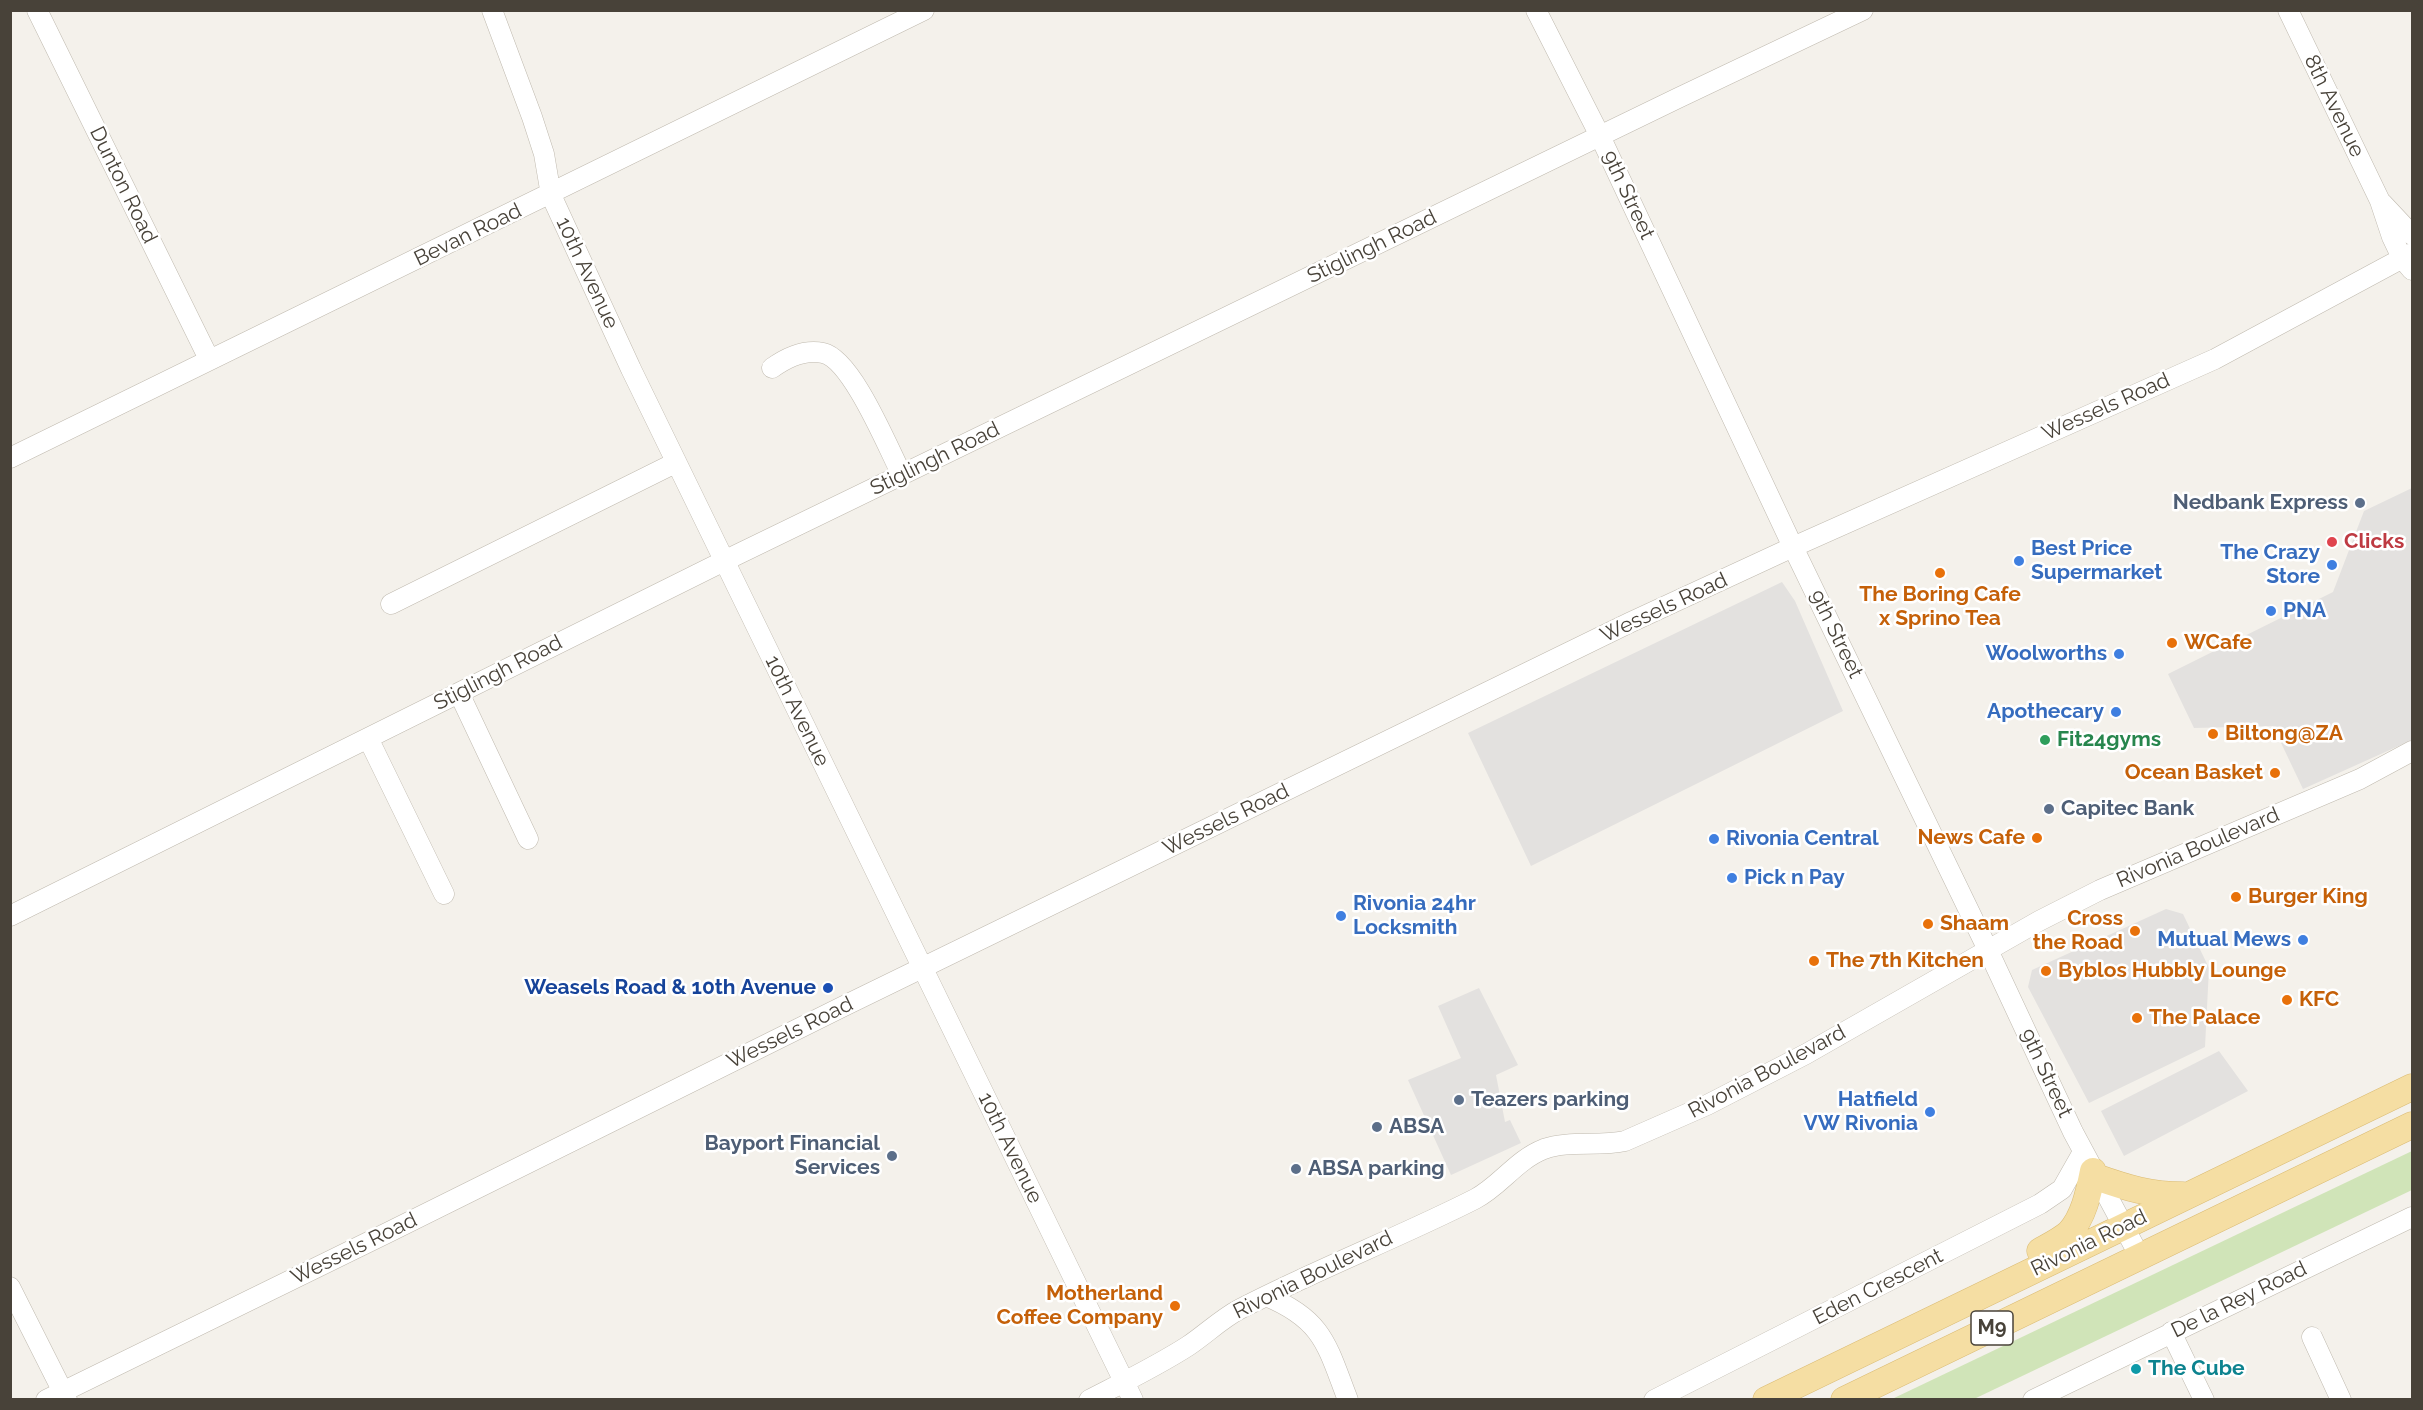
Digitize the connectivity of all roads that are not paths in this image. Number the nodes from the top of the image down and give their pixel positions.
1 (37, 10) edge
2 (492, 10) edge
3 (924, 10) edge
4 (1536, 10) edge
5 (1863, 10) edge
6 (2288, 10) edge
7 (892, 18) edge
8 (1600, 136) junction
9 (551, 195) junction
10 (2380, 201) junction
11 (2412, 235) edge
12 (2409, 260) edge
13 (209, 359) junction
14 (772, 368) dead end
15 (10, 458) edge
16 (675, 463) junction
17 (902, 475) junction
18 (1793, 547) junction
19 (724, 561) junction
20 (391, 604) dead end
21 (459, 693) junction
22 (368, 738) junction
23 (2412, 751) edge
24 (528, 839) dead end
25 (444, 894) dead end
26 (10, 916) edge
27 (1988, 950) junction
28 (922, 968) junction
29 (2412, 1087) edge
30 (2412, 1125) edge
31 (2091, 1167) junction
32 (2190, 1195) junction
33 (2412, 1217) edge
34 (2124, 1225) junction
35 (2140, 1257) junction
36 (10, 1287) edge
37 (1266, 1296) junction
38 (1929, 1322) junction
39 (2171, 1332) junction
40 (2312, 1337) dead end
41 (1129, 1391) edge
42 (59, 1397) edge
43 (1089, 1400) edge
44 (1348, 1400) edge
45 (1654, 1400) edge
46 (1766, 1400) edge
47 (1844, 1400) edge
48 (2033, 1400) edge
49 (2204, 1400) edge
50 (2341, 1400) edge

1 - 13 street, Dunton Road
2 - 9 street, 10th Avenue
3 - 7 street, Bevan Road
4 - 8 street, 9th Street
5 - 8 street, Stiglingh Road
6 - 10 street, 8th Avenue
7 - 9 street, Bevan Road
8 - 17 street, Stiglingh Road
8 - 18 street, 9th Street
9 - 13 street, Bevan Road
9 - 16 street, 10th Avenue
10 - 11 street, 8th Avenue
10 - 12 street, 8th Avenue
12 - 18 street, Wessels Road
13 - 15 street, Bevan Road
14 - 17 street
16 - 19 street, 10th Avenue
16 - 20 street
17 - 19 street, Stiglingh Road
18 - 27 street, 9th Street
18 - 28 street, Wessels Road
19 - 21 street, Stiglingh Road
19 - 28 street, 10th Avenue
21 - 22 street, Stiglingh Road
21 - 24 street
22 - 25 street
22 - 26 street, Stiglingh Road
23 - 27 street, Rivonia Boulevard
27 - 31 street, 9th Street
27 - 37 street, Rivonia Boulevard
28 - 41 street, 10th Avenue
28 - 42 street, Wessels Road
29 - 32 main road, Rivonia Road / M9
30 - 35 main road, Rivonia Road / M9
31 - 32 main road
31 - 34 street, 9th Street
31 - 38 main road
31 - 45 street, Eden Crescent
32 - 34 main road, Rivonia Road / M9
33 - 39 street, De la Rey Road
34 - 35 street, 9th Street
34 - 38 main road, Rivonia Road / M9
35 - 47 main road, Rivonia Road / M9
36 - 42 street
37 - 41 street, Rivonia Boulevard
37 - 44 street
38 - 46 main road, Rivonia Road / M9
39 - 48 street, De la Rey Road
39 - 49 street
40 - 50 street
41 - 43 street, Rivonia Boulevard

